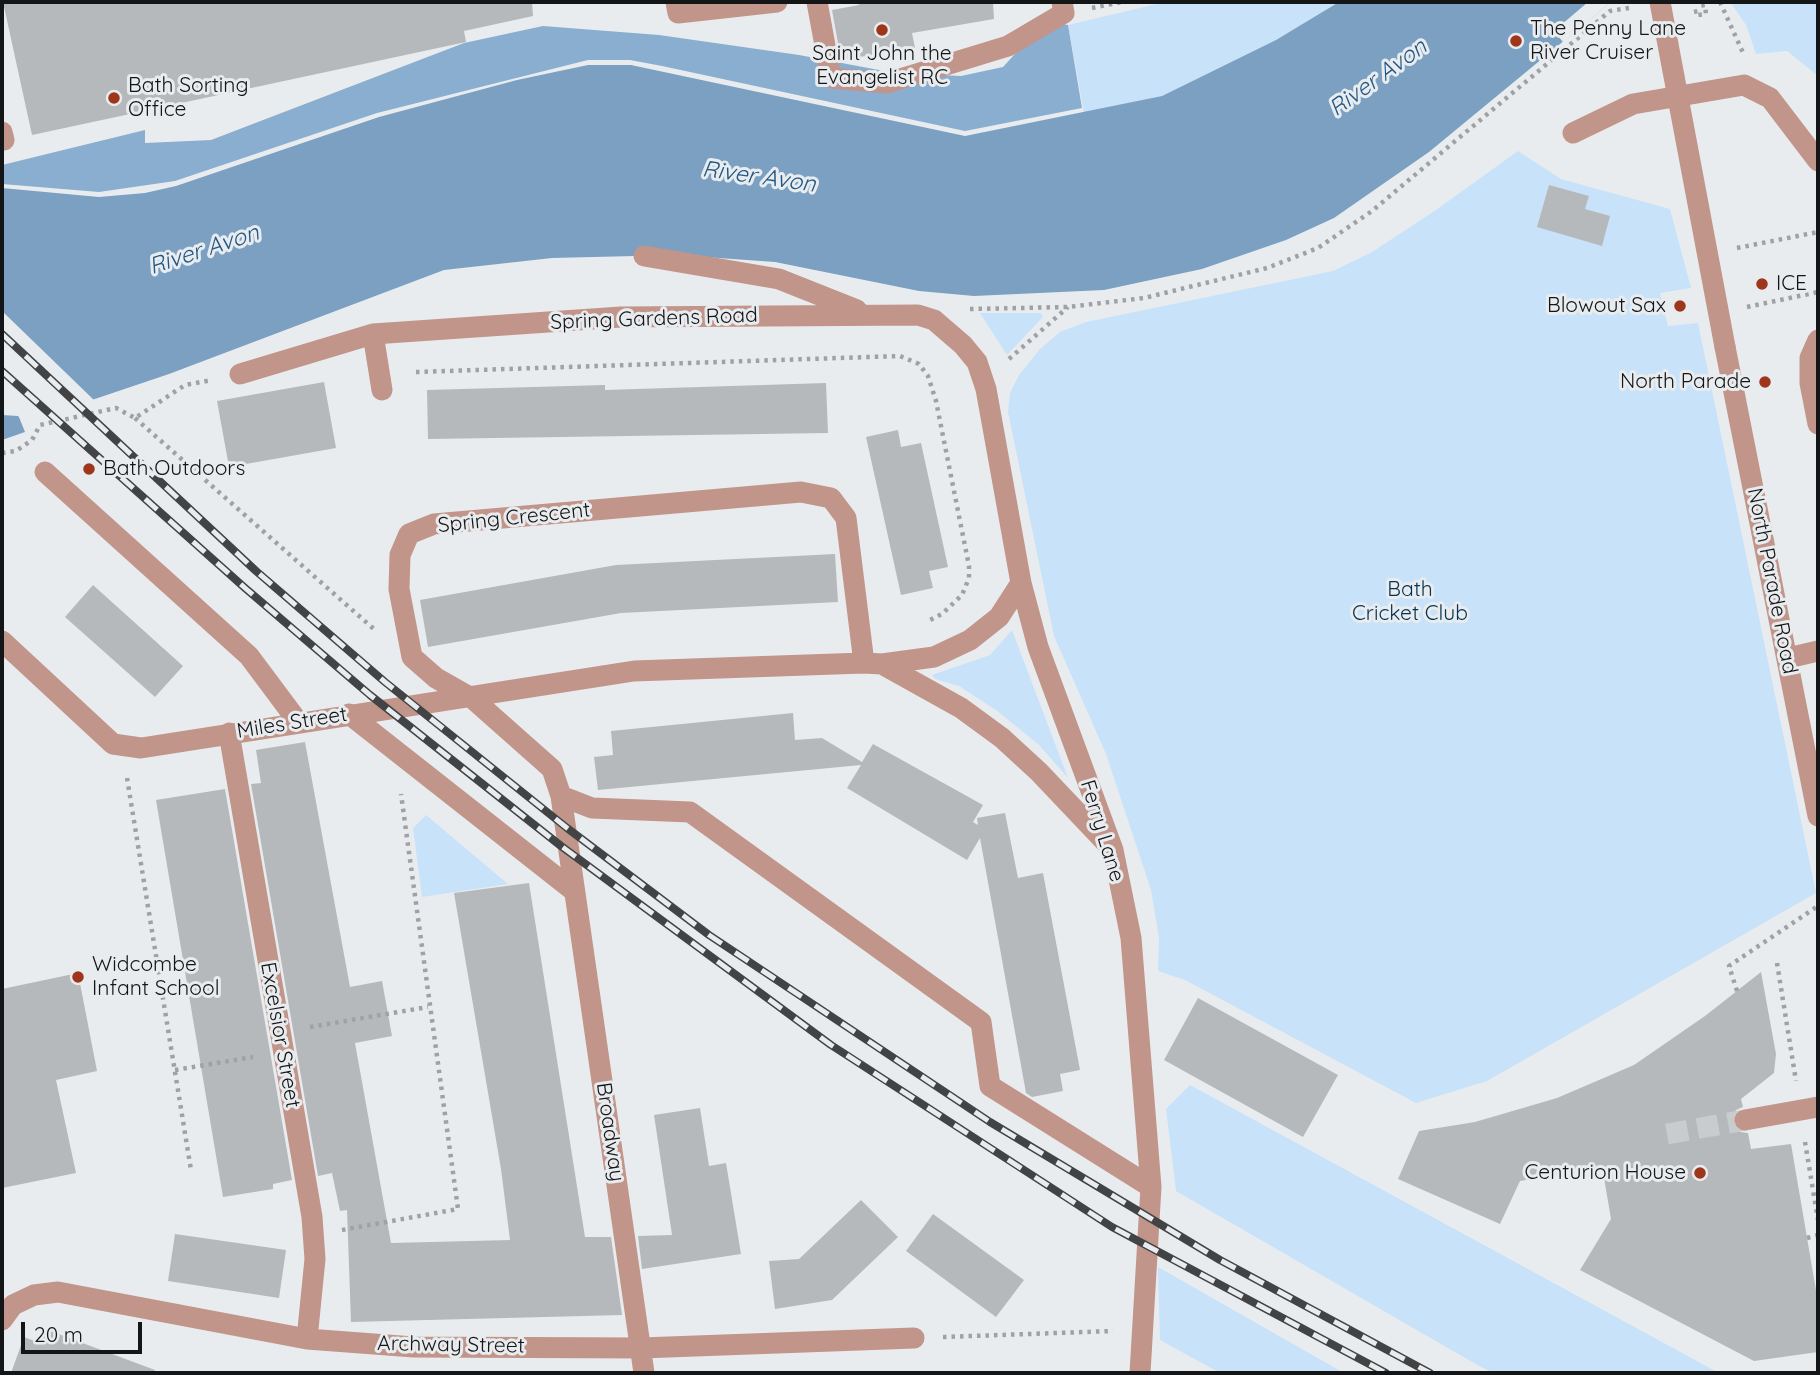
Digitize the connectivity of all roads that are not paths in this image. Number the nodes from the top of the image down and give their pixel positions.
1 (676, 2) edge
2 (777, 2) edge
3 (817, 2) edge
4 (1660, 2) edge
5 (1063, 7) edge
6 (1573, 133) dead end
7 (1818, 161) edge
8 (644, 256) dead end
9 (866, 314) junction
10 (934, 320) joint
11 (373, 334) junction
12 (1818, 340) edge
13 (240, 374) road end
14 (382, 390) dead end
15 (1818, 424) edge
16 (45, 472) dead end
17 (1021, 583) junction
18 (2, 641) edge
19 (1818, 650) edge
20 (1788, 658) junction
21 (873, 663) junction
22 (473, 699) junction
23 (349, 714) junction
24 (299, 723) junction
25 (229, 733) junction
26 (561, 796) junction
27 (1818, 816) edge
28 (1113, 850) junction
29 (574, 891) junction
30 (1818, 1107) edge
31 (1745, 1120) tunnel mouth
32 (1151, 1187) junction
33 (2, 1320) edge
34 (914, 1338) road end
35 (307, 1339) junction
36 (641, 1348) junction
37 (644, 1373) edge
38 (1140, 1373) edge

1 - 2 street
3 - 5 street
4 - 20 street, North Parade Road, bridge
6 - 7 street
8 - 9 street
9 - 10 street, Spring Gardens Road
9 - 11 street, Spring Gardens Road
10 - 17 street, Ferry Lane
11 - 13 street, Spring Gardens Road
11 - 14 street
12 - 15 street
16 - 24 street
17 - 21 street
17 - 28 street, Ferry Lane
18 - 25 street, Miles Street
19 - 20 street
20 - 27 street, North Parade Road
21 - 22 street
21 - 22 street, Spring Crescent
21 - 28 street
22 - 23 street, Miles Street
22 - 26 street, Broadway
23 - 24 street, Miles Street
23 - 29 street
24 - 25 street, Miles Street
25 - 35 street, Excelsior Street
26 - 29 street, Broadway
26 - 32 street
28 - 32 street, Ferry Lane
29 - 36 street, Broadway
30 - 31 street
32 - 38 street, Ferry Lane
33 - 35 street, Archway Street
34 - 36 street, Archway Street
35 - 36 street, Archway Street
36 - 37 street, Broadway

